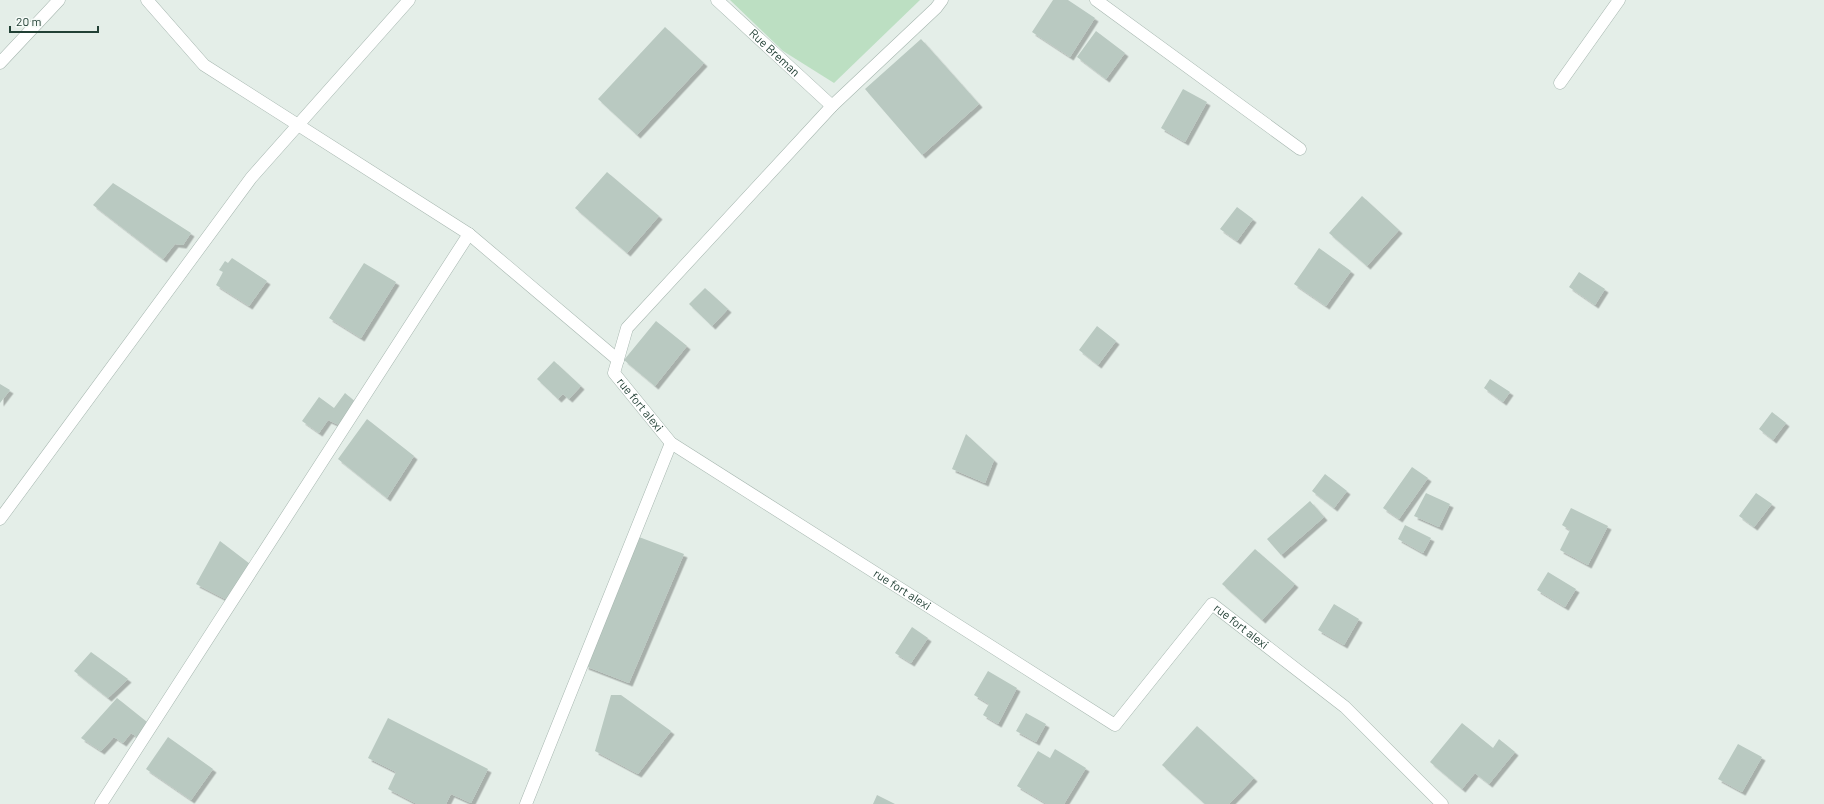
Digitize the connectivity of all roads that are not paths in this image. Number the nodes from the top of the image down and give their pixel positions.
1 (59, 0) edge
2 (147, 0) edge
3 (409, 0) edge
4 (717, 0) edge
5 (942, 0) edge
6 (1096, 0) edge
7 (1619, 0) edge
8 (0, 63) edge
9 (1560, 83) dead end
10 (832, 106) junction
11 (298, 125) junction
12 (1300, 149) dead end
13 (469, 234) junction
14 (618, 360) junction
15 (671, 443) junction
16 (0, 519) edge
17 (101, 804) edge
18 (526, 804) edge
19 (1442, 804) edge

1 - 8 street
2 - 11 street
3 - 11 street
4 - 10 street, Rue Breman
5 - 10 street, rue fort alexi
6 - 12 street
7 - 9 street
10 - 14 street, rue fort alexi
11 - 13 street
11 - 16 street
13 - 14 street
13 - 17 street
14 - 15 street, rue fort alexi
15 - 18 street
15 - 19 street, rue fort alexi

